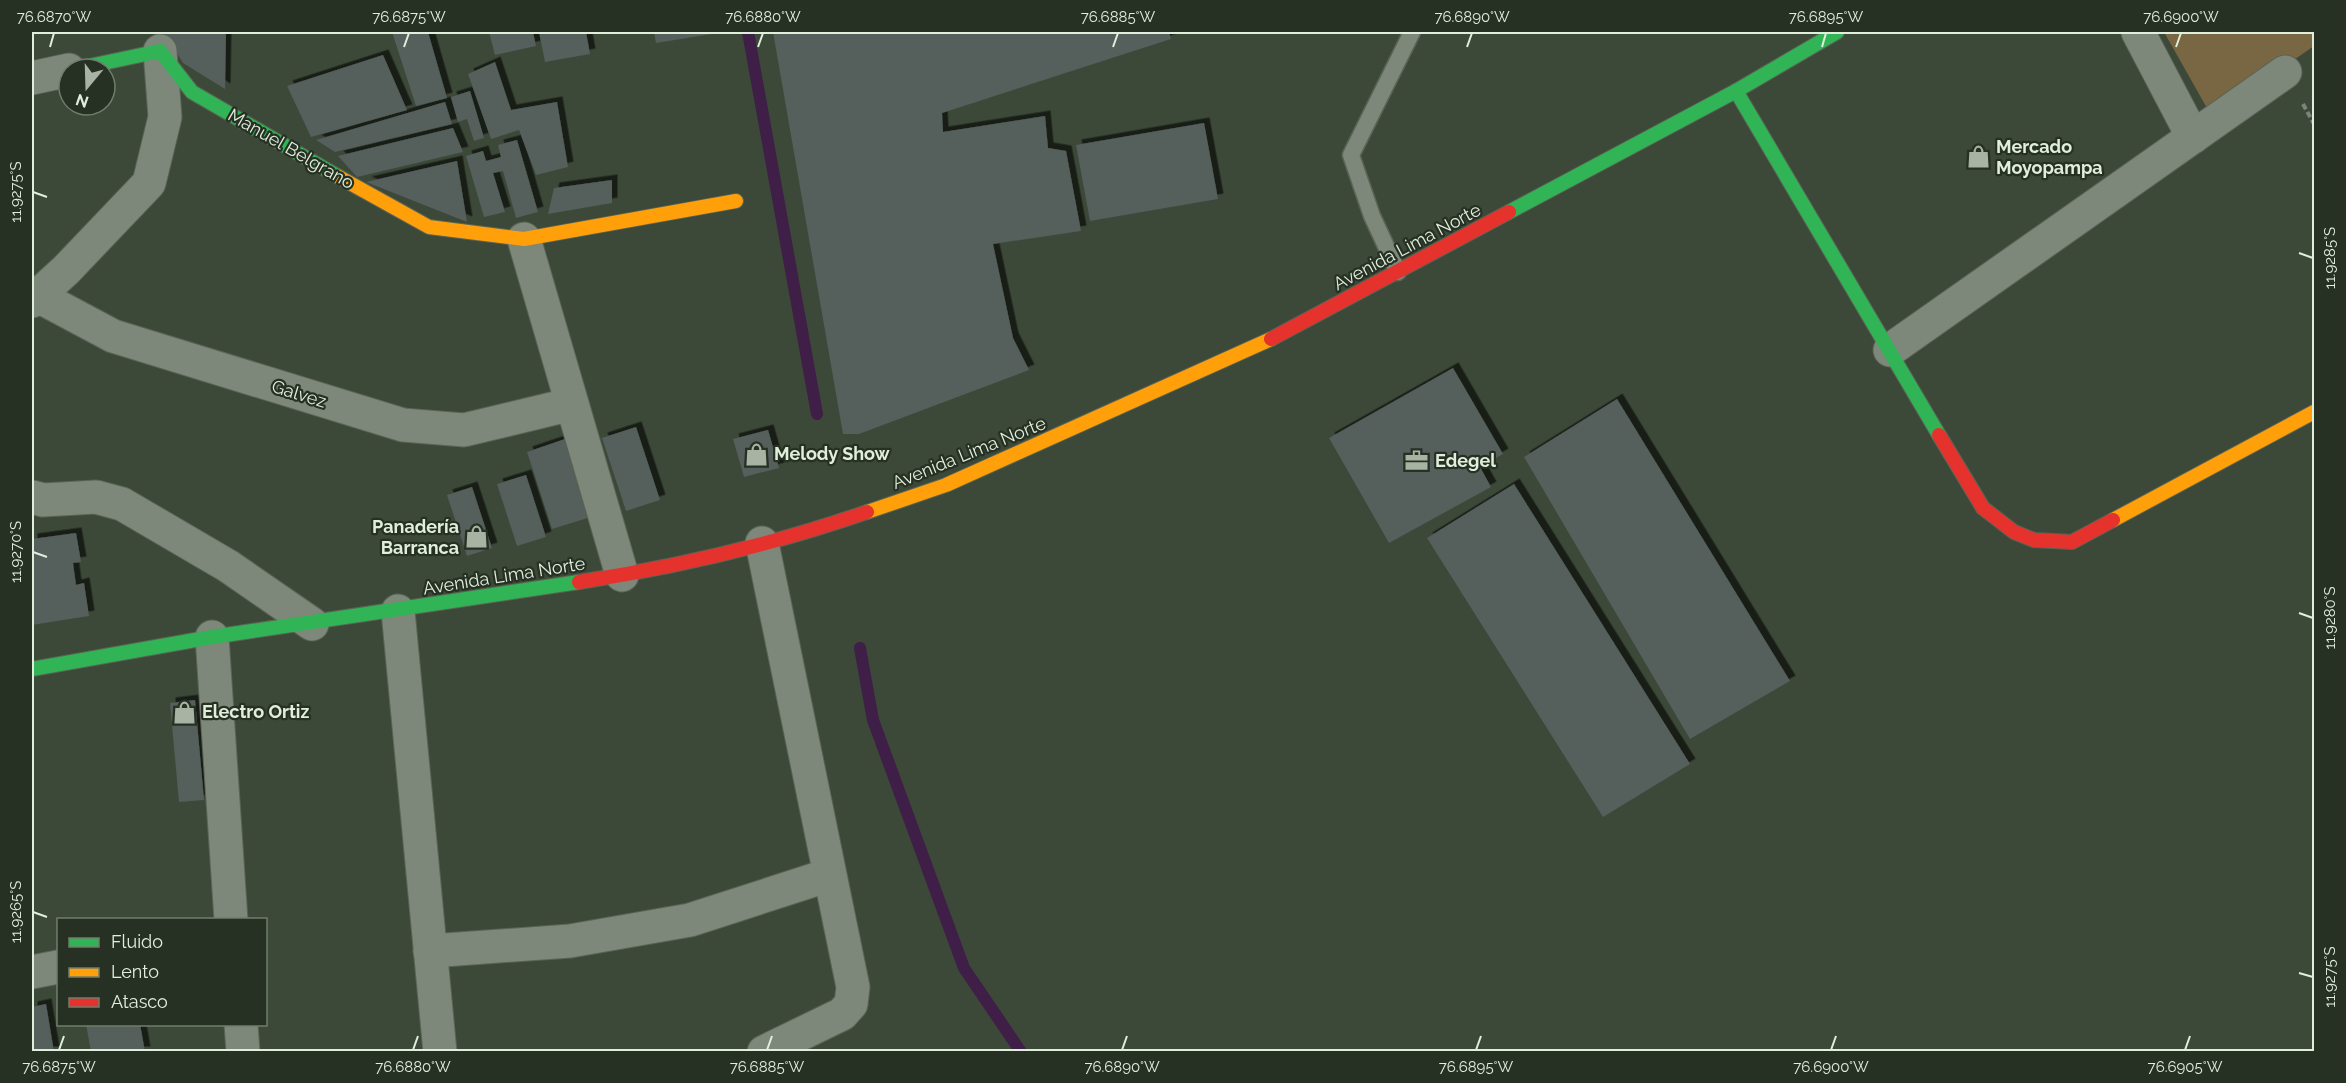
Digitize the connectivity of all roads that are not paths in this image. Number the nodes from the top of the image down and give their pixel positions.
1 (1412, 32) edge
2 (1837, 32) edge
3 (2138, 32) edge
4 (160, 51) junction
5 (117, 60) edge
6 (2285, 72) dead end
7 (57, 73) edge
8 (32, 78) edge
9 (1736, 91) junction
10 (2193, 136) junction
11 (736, 201) dead end
12 (525, 238) junction
13 (1398, 272) junction
14 (35, 298) edge
15 (1890, 350) junction
16 (572, 404) junction
17 (2314, 412) edge
18 (32, 497) edge
19 (762, 543) junction
20 (622, 575) junction
21 (398, 611) junction
22 (312, 624) junction
23 (212, 637) junction
24 (32, 669) edge
25 (829, 875) junction
26 (231, 918) edge
27 (430, 951) junction
28 (57, 967) edge
29 (32, 972) edge
30 (241, 1026) edge
31 (243, 1052) edge
32 (440, 1052) edge
33 (764, 1052) edge

1 - 13 lane
2 - 9 main road, Avenida Lima Norte
3 - 10 street
4 - 5 main road
4 - 12 main road, Manuel Belgrano
4 - 14 street
6 - 10 street
7 - 8 street
9 - 13 main road, Avenida Lima Norte
9 - 15 main road
10 - 15 street
11 - 12 main road, Manuel Belgrano
12 - 16 street
13 - 19 main road, Avenida Lima Norte
14 - 16 street, Galvez
15 - 17 main road
16 - 20 street
18 - 22 street
19 - 20 main road, Avenida Lima Norte
19 - 25 street
20 - 21 main road, Avenida Lima Norte
21 - 22 main road, Avenida Lima Norte
21 - 27 street
22 - 23 main road, Avenida Lima Norte
23 - 24 main road, Avenida Lima Norte
23 - 26 street
25 - 27 street
25 - 33 street
27 - 32 street
28 - 29 street
30 - 31 street

